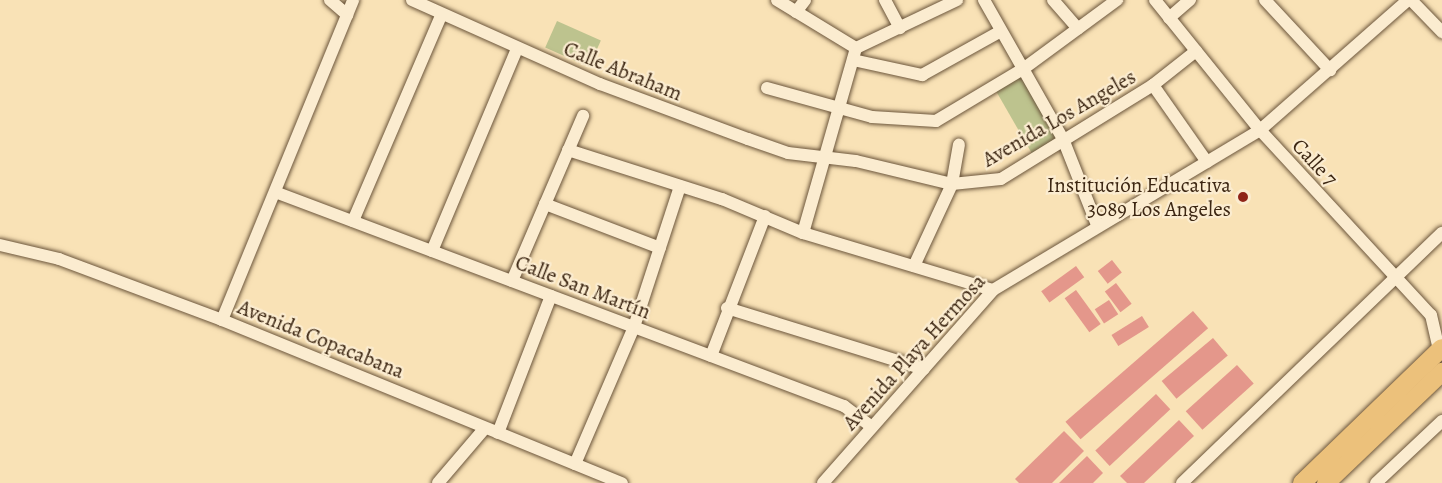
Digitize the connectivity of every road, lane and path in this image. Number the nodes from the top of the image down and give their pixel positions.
1 (330, 0) edge
2 (353, 0) edge
3 (412, 0) edge
4 (777, 0) edge
5 (805, 0) edge
6 (885, 0) edge
7 (957, 0) edge
8 (984, 0) edge
9 (1053, 0) edge
10 (1118, 0) edge
11 (1155, 0) edge
12 (1190, 0) edge
13 (1265, 0) edge
14 (1404, 1) edge
15 (796, 12) junction
16 (347, 15) junction
17 (441, 16) junction
18 (1170, 18) junction
19 (900, 28) junction
20 (1078, 29) junction
21 (1001, 31) junction
22 (1442, 32) edge
23 (517, 48) junction
24 (1196, 51) junction
25 (855, 54) junction
26 (1023, 69) junction
27 (1330, 70) junction
28 (1153, 85) junction
29 (767, 88) dead end
30 (840, 108) junction
31 (583, 116) dead end
32 (1260, 130) junction
33 (1063, 139) junction
34 (959, 145) dead end
35 (568, 150) junction
36 (826, 156) junction
37 (1207, 162) junction
38 (952, 184) junction
39 (680, 186) junction
40 (274, 192) junction
41 (545, 204) junction
42 (765, 216) junction
43 (353, 221) junction
44 (1097, 225) junction
45 (803, 233) junction
46 (1442, 233) edge
47 (0, 245) edge
48 (660, 248) junction
49 (432, 251) junction
50 (914, 266) junction
51 (1396, 277) junction
52 (512, 281) junction
53 (993, 290) junction
54 (551, 296) junction
55 (727, 308) junction
56 (222, 320) junction
57 (634, 327) junction
58 (1441, 349) edge
59 (711, 356) junction
60 (924, 369) junction
61 (1442, 372) edge
62 (1442, 421) edge
63 (872, 427) junction
64 (485, 428) junction
65 (498, 433) junction
66 (575, 464) junction
67 (438, 483) edge
68 (622, 483) edge
69 (824, 483) edge
70 (1182, 483) edge
71 (1302, 483) edge
72 (1326, 483) edge
73 (1376, 483) edge

1 - 16 street
2 - 16 street
3 - 17 street, Calle Abraham
4 - 15 street
5 - 15 street
6 - 19 street
7 - 19 street
8 - 21 street
9 - 20 street
10 - 20 street
11 - 18 street, Calle 7
12 - 18 street
13 - 27 street
14 - 22 street
14 - 27 street, Avenida Playa Hermosa
15 - 25 street
16 - 40 street
17 - 23 street, Calle Abraham
17 - 43 street
18 - 24 street, Calle 7
19 - 25 street
20 - 26 street
21 - 25 street
21 - 26 street
23 - 36 street, Calle Abraham
23 - 49 street
24 - 28 street, Avenida Los Angeles
24 - 32 street, Calle 7
25 - 30 street
26 - 30 street
26 - 33 street
27 - 32 street, Avenida Playa Hermosa
28 - 33 street, Avenida Los Angeles
28 - 37 street
29 - 30 street
30 - 36 street
31 - 35 street
32 - 37 street, Avenida Playa Hermosa
32 - 51 street, Calle 7
33 - 38 street, Avenida Los Angeles
33 - 44 street
34 - 38 street
35 - 39 street
35 - 41 street
36 - 38 street, Avenida Los Angeles
36 - 45 street
37 - 44 street, Avenida Playa Hermosa
38 - 50 street
39 - 42 street
39 - 48 street
40 - 43 street, Calle San Martín
40 - 56 street
41 - 48 street
41 - 52 street
42 - 45 street
42 - 55 street
43 - 49 street, Calle San Martín
44 - 53 street, Avenida Playa Hermosa
45 - 50 street
46 - 51 street
47 - 56 street, Avenida Copacabana
48 - 57 street
49 - 52 street, Calle San Martín
50 - 53 street
51 - 58 street, Calle 7
51 - 70 street
52 - 54 street, Calle San Martín
53 - 60 street, Avenida Playa Hermosa
54 - 57 street, Calle San Martín
54 - 65 street
55 - 59 street
55 - 60 street
56 - 64 street, Avenida Copacabana
57 - 59 street, Calle San Martín
57 - 66 street
58 - 71 highway
59 - 63 street, Calle San Martín
60 - 63 street, Avenida Playa Hermosa
61 - 72 highway
62 - 73 street
63 - 69 street, Avenida Playa Hermosa
64 - 65 street, Avenida Copacabana
64 - 67 street
65 - 66 street, Avenida Copacabana
66 - 68 street, Avenida Copacabana

